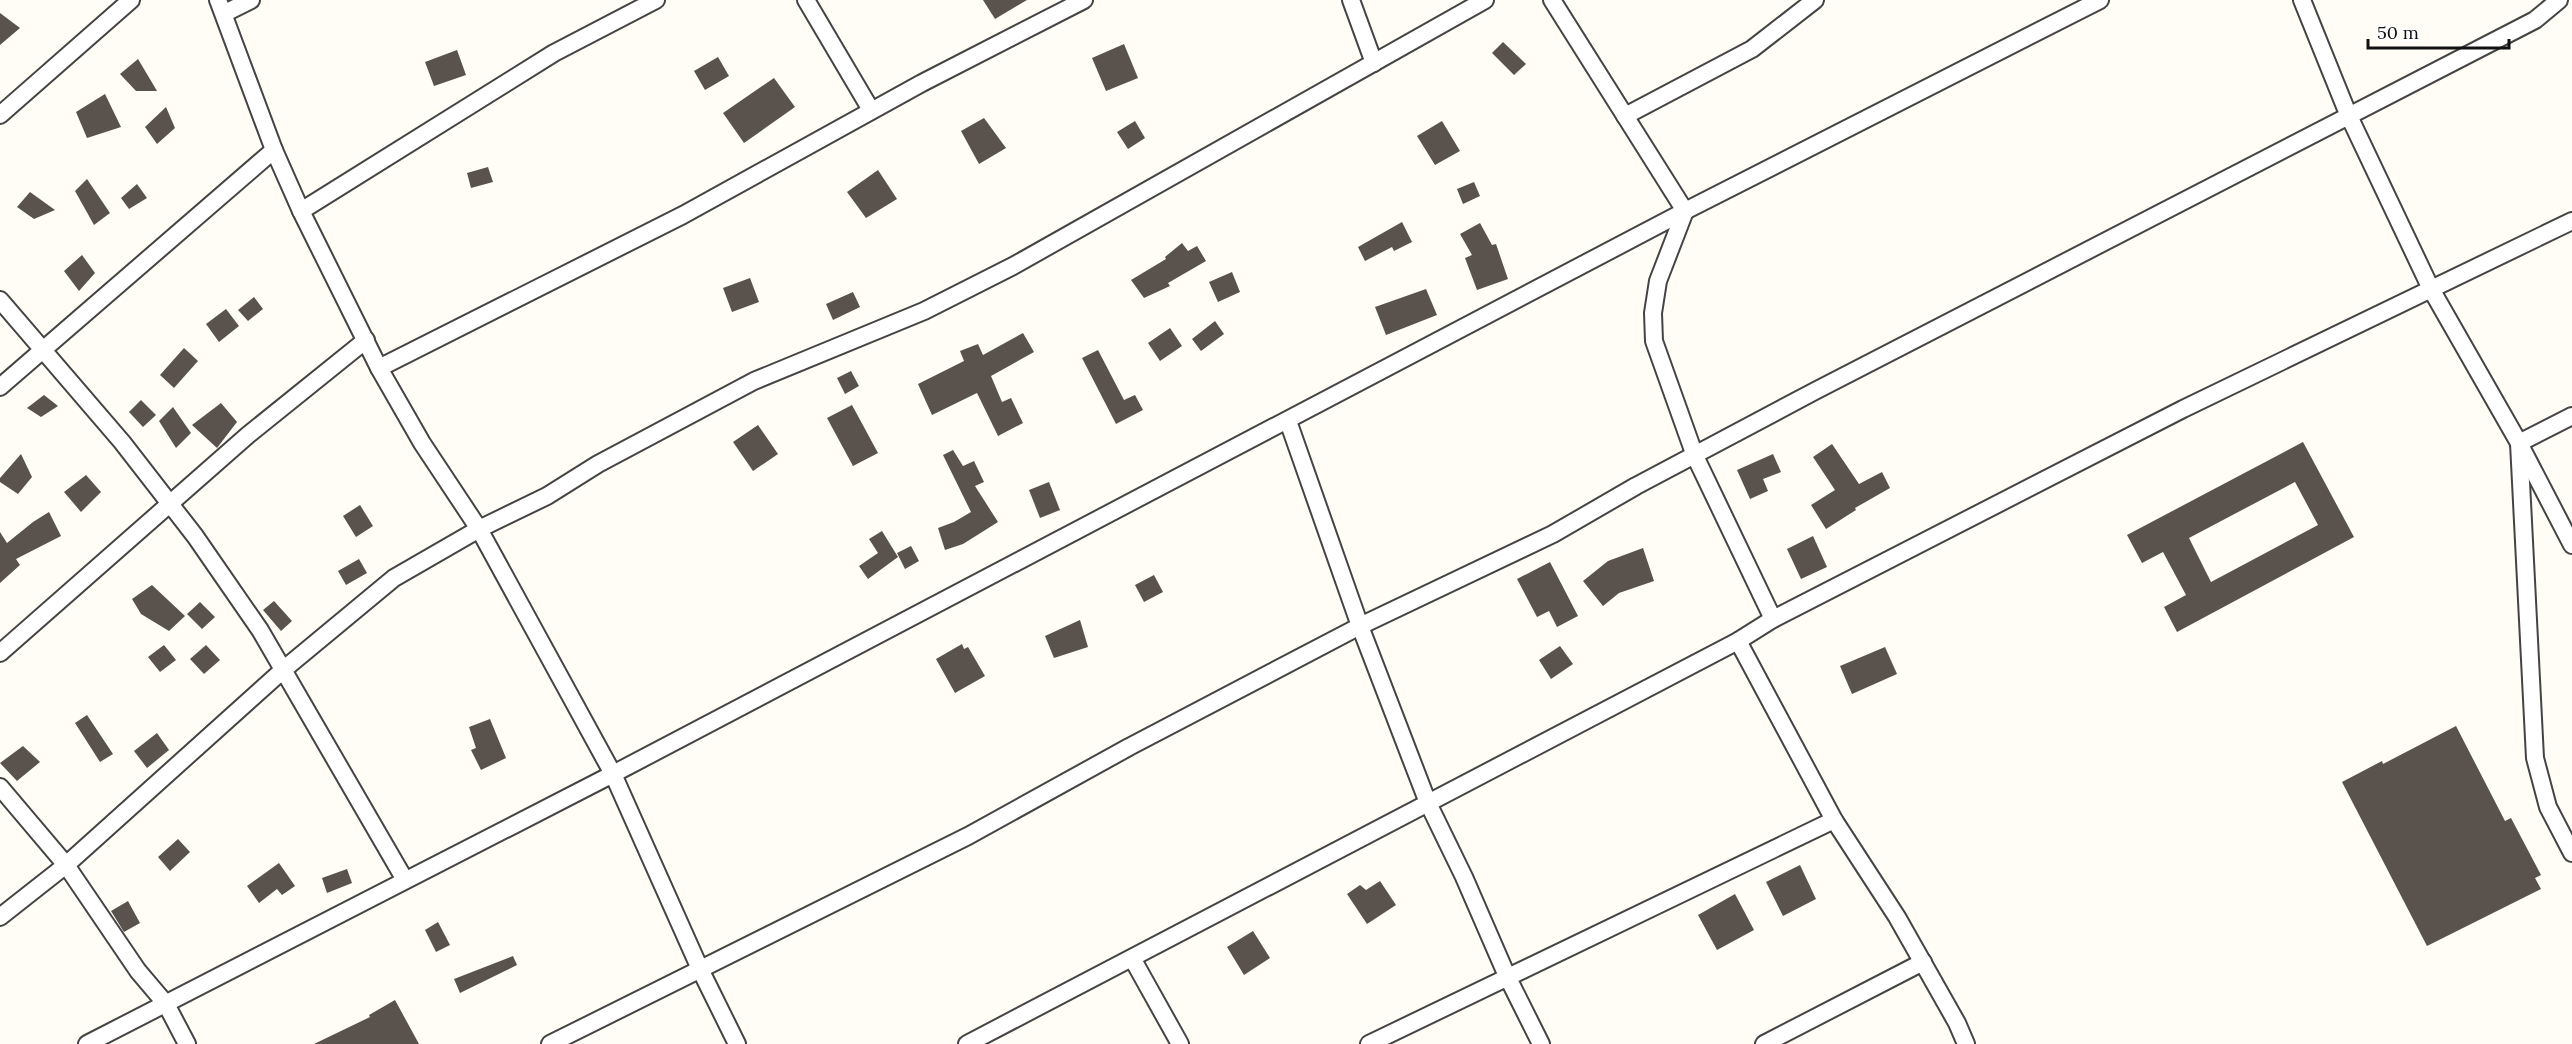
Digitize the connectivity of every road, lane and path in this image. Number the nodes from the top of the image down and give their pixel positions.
1 (131, 0) edge
2 (251, 0) edge
3 (656, 0) edge
4 (806, 0) edge
5 (1084, 0) edge
6 (1351, 0) edge
7 (1485, 0) edge
8 (1552, 0) edge
9 (1815, 0) edge
10 (2100, 0) edge
11 (2302, 0) edge
12 (2559, 0) edge
13 (222, 6) edge
14 (1374, 63) junction
15 (871, 110) junction
16 (2348, 114) junction
17 (0, 115) edge
18 (1625, 116) junction
19 (274, 150) junction
20 (1685, 211) junction
21 (301, 212) junction
22 (2572, 221) edge
23 (2431, 289) junction
24 (0, 300) edge
25 (366, 340) junction
26 (42, 348) junction
27 (379, 368) junction
28 (0, 387) edge
29 (2572, 416) edge
30 (1288, 421) junction
31 (2519, 443) junction
32 (1695, 456) junction
33 (171, 504) junction
34 (478, 529) junction
35 (2572, 545) edge
36 (1773, 619) junction
37 (1360, 626) junction
38 (1738, 640) junction
39 (0, 653) edge
40 (283, 670) junction
41 (613, 774) junction
42 (0, 787) edge
43 (1428, 803) junction
44 (1834, 820) junction
45 (2572, 853) edge
46 (66, 865) junction
47 (405, 880) junction
48 (0, 917) edge
49 (1132, 958) junction
50 (1923, 962) junction
51 (700, 969) junction
52 (1507, 976) junction
53 (166, 1004) junction
54 (87, 1044) edge
55 (187, 1044) edge
56 (550, 1044) edge
57 (737, 1044) edge
58 (967, 1044) edge
59 (1180, 1044) edge
60 (1369, 1044) edge
61 (1541, 1044) edge
62 (1764, 1044) edge
63 (1966, 1044) edge

1 - 17 street
2 - 13 street
3 - 21 street
4 - 15 street
5 - 15 street
6 - 14 street
7 - 14 street
8 - 18 street
9 - 18 street
10 - 20 street
11 - 16 street
12 - 16 street
13 - 19 street
14 - 34 street
15 - 27 street
16 - 23 street
16 - 32 street
18 - 20 street
19 - 21 street
19 - 26 street
20 - 30 street
20 - 32 street
21 - 25 street
22 - 23 street
23 - 31 street
23 - 36 street
24 - 26 street
25 - 27 street
25 - 33 street
26 - 28 street
26 - 33 street
27 - 34 street
29 - 31 street
30 - 37 street
30 - 41 street
31 - 35 street
31 - 45 street
32 - 36 street
32 - 37 street
33 - 39 street
33 - 40 street
34 - 40 street
34 - 41 street
36 - 38 street
37 - 43 street
37 - 51 street
38 - 43 street
38 - 44 street
40 - 46 street
40 - 47 street
41 - 47 street
41 - 51 street
42 - 46 street
43 - 49 street
43 - 52 street
44 - 50 street
44 - 52 street
46 - 48 street
46 - 53 street
47 - 53 street
49 - 58 street
49 - 59 street
50 - 62 street
50 - 63 street
51 - 56 street
51 - 57 street
52 - 60 street
52 - 61 street
53 - 54 street
53 - 55 street

